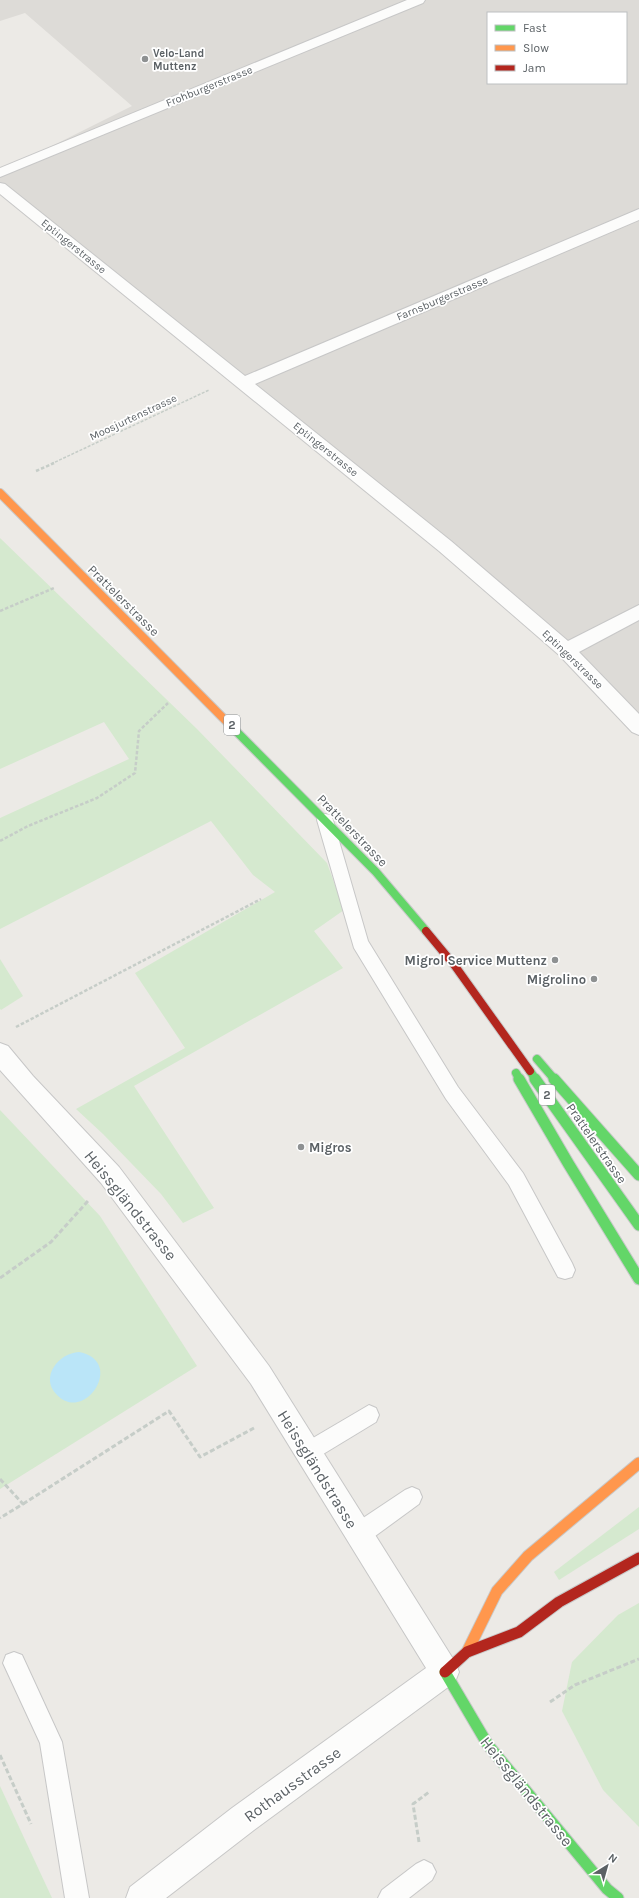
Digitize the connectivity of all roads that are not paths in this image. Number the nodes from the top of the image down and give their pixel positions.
1 (418, 0) edge
2 (0, 173) edge
3 (0, 187) edge
4 (639, 214) edge
5 (241, 380) junction
6 (0, 493) edge
7 (639, 612) edge
8 (566, 650) junction
9 (639, 727) edge
10 (325, 820) junction
11 (455, 966) junction
12 (516, 1036) dead end
13 (502, 1048) dead end
14 (0, 1053) edge
15 (532, 1053) dead end
16 (513, 1068) dead end
17 (639, 1176) edge
18 (639, 1225) edge
19 (564, 1270) dead end
20 (639, 1279) edge
21 (369, 1415) dead end
22 (308, 1452) junction
23 (639, 1463) edge
24 (412, 1497) dead end
25 (359, 1534) junction
26 (639, 1558) edge
27 (467, 1652) junction
28 (14, 1663) dead end
29 (445, 1672) junction
30 (424, 1872) road end
31 (76, 1898) edge
32 (141, 1898) edge
33 (390, 1898) edge
34 (618, 1898) edge

1 - 2 street, Frohburgerstrasse
3 - 5 street, Eptingerstrasse
4 - 5 street, Farnsburgerstrasse
5 - 8 street, Eptingerstrasse
6 - 10 main road, Prattelerstrasse / 2
7 - 8 street
8 - 9 street, Eptingerstrasse
10 - 11 main road, Prattelerstrasse / 2
10 - 19 lane
11 - 12 main road
11 - 13 main road
11 - 18 main road, Prattelerstrasse / 2
14 - 22 street, Heissgländstrasse
15 - 17 main road
16 - 20 main road
21 - 22 lane
22 - 25 street, Heissgländstrasse
23 - 27 main road
24 - 25 lane
25 - 29 street, Heissgländstrasse
26 - 27 main road
27 - 29 main road
28 - 31 lane
29 - 32 street, Rothausstrasse
29 - 34 main road, Heissgländstrasse
30 - 33 lane

